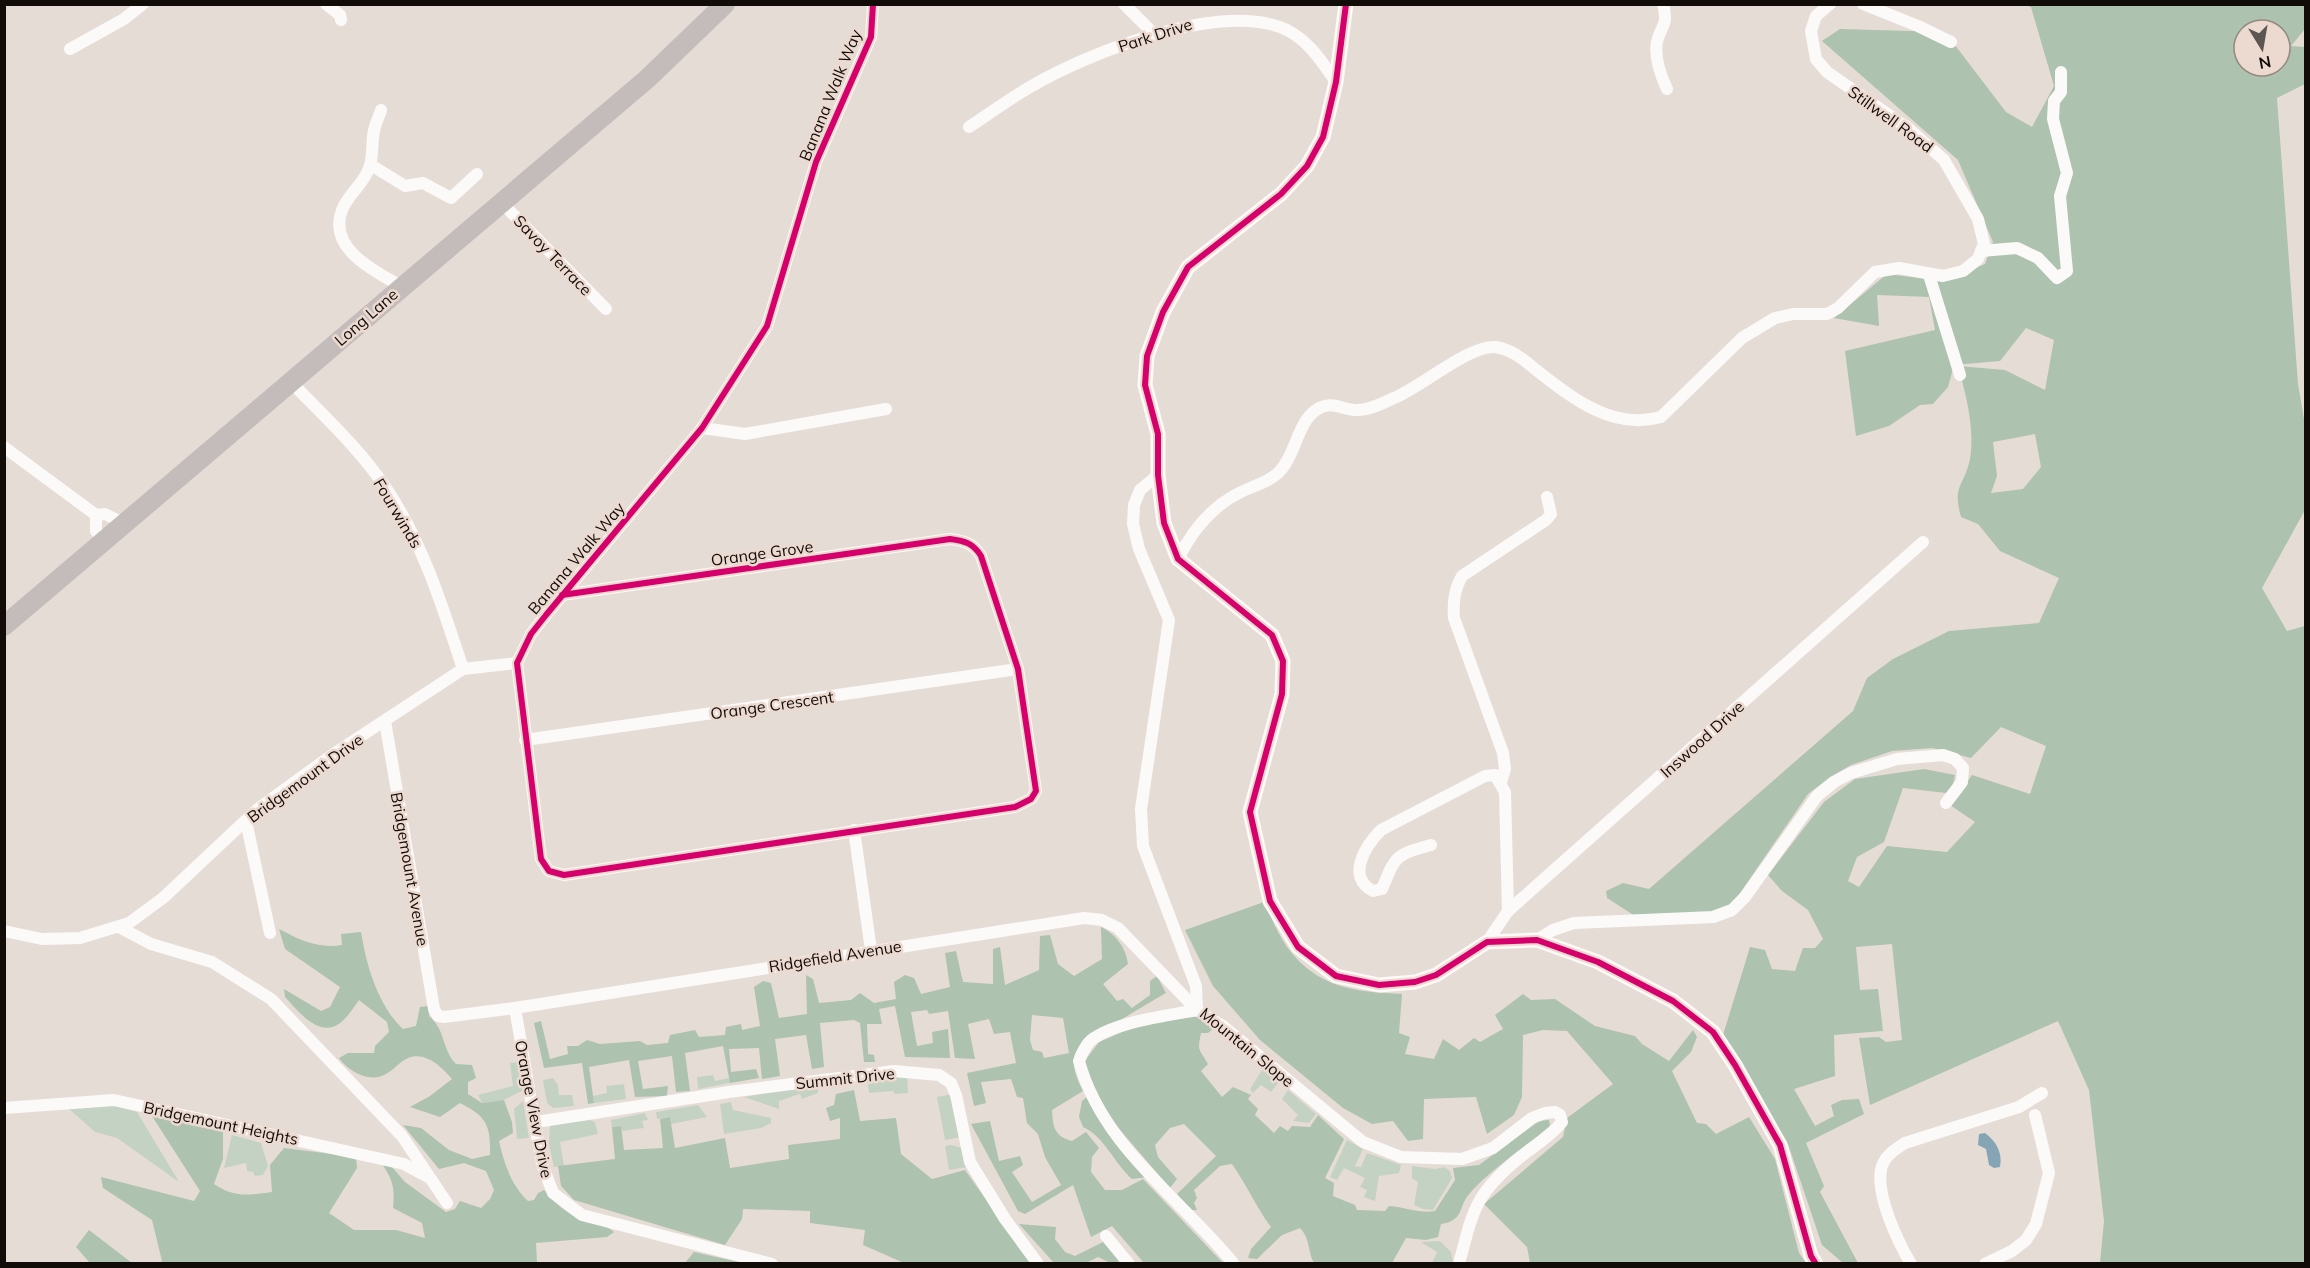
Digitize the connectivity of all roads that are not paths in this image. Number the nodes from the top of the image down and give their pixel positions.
1 (143, 4) edge
2 (326, 4) edge
3 (724, 4) edge
4 (873, 4) edge
5 (1124, 4) edge
6 (1346, 4) edge
7 (1663, 4) edge
8 (1830, 4) edge
9 (1863, 4) edge
10 (341, 20) dead end
11 (1153, 33) junction
12 (1951, 42) dead end
13 (70, 49) dead end
14 (2061, 72) dead end
15 (1336, 82) junction
16 (1666, 89) dead end
17 (381, 110) dead end
18 (969, 127) dead end
19 (371, 165) junction
20 (477, 174) dead end
21 (500, 201) junction
22 (1981, 251) junction
23 (1929, 275) junction
24 (401, 286) junction
25 (606, 309) dead end
26 (1960, 375) dead end
27 (290, 381) junction
28 (886, 409) dead end
29 (702, 428) junction
30 (4, 447) edge
31 (1158, 475) junction
32 (1547, 497) dead end
33 (96, 515) junction
34 (123, 523) junction
35 (103, 540) junction
36 (1923, 543) dead end
37 (1178, 559) junction
38 (562, 596) junction
39 (4, 626) edge
40 (517, 663) junction
41 (463, 669) junction
42 (1018, 669) junction
43 (385, 722) junction
44 (525, 740) junction
45 (1501, 782) junction
46 (1947, 803) dead end
47 (246, 820) junction
48 (854, 830) junction
49 (1431, 845) dead end
50 (1508, 911) junction
51 (119, 927) junction
52 (4, 931) edge
53 (270, 933) dead end
54 (1537, 940) junction
55 (1487, 942) junction
56 (872, 950) junction
57 (514, 1008) junction
58 (1197, 1010) junction
59 (438, 1016) joint
60 (2042, 1093) dead end
61 (4, 1108) edge
62 (2035, 1115) dead end
63 (536, 1122) junction
64 (432, 1179) junction
65 (447, 1203) dead end
66 (1106, 1236) dead end
67 (1991, 1262) edge
68 (772, 1263) edge
69 (1038, 1263) edge
70 (1129, 1263) edge
71 (1234, 1263) edge
72 (1459, 1263) edge
73 (1816, 1263) edge
74 (1911, 1263) edge

1 - 13 street
2 - 10 street
3 - 21 main road, Long Lane
4 - 29 street, Banana Walk Way
5 - 11 street
6 - 15 street
7 - 16 street
8 - 22 street, Stillwell Road
9 - 12 street
11 - 15 street, Park Drive
11 - 18 street, Park Drive
14 - 22 street
15 - 31 street
17 - 19 street
19 - 20 street
19 - 24 street
21 - 24 main road, Long Lane
21 - 25 street, Savoy Terrace
22 - 23 street
23 - 26 street
23 - 37 street
24 - 27 main road, Long Lane
27 - 34 main road, Long Lane
27 - 41 street, Fourwinds
28 - 29 street
29 - 38 street, Banana Walk Way
30 - 33 street
31 - 37 street
31 - 58 street, Mountain Slope
32 - 45 street
33 - 34 street
33 - 35 street
34 - 35 main road, Long Lane
35 - 39 main road, Long Lane
36 - 50 street, Inswood Drive
37 - 55 street
38 - 40 street, Banana Walk Way
38 - 42 street, Orange Grove
40 - 41 street, Bridgemount Drive
40 - 44 street
41 - 43 street, Bridgemount Drive
42 - 44 street, Orange Crescent
42 - 48 street
43 - 47 street, Bridgemount Drive
43 - 59 street, Bridgemount Avenue
44 - 48 street
45 - 49 street
45 - 50 street
46 - 54 street
47 - 51 street, Bridgemount Drive
47 - 53 street
48 - 56 street
50 - 55 street, Inswood Drive
51 - 52 street, Bridgemount Drive
51 - 64 street, Bridgemount Heights
54 - 55 street
54 - 73 street
56 - 57 street, Ridgefield Avenue
56 - 58 street, Ridgefield Avenue
57 - 59 street, Ridgefield Avenue
57 - 63 street, Orange View Drive
58 - 71 street
58 - 72 street, Mountain Slope
60 - 74 street
61 - 64 street, Bridgemount Heights
62 - 67 street
63 - 68 street, Orange View Drive
63 - 69 street, Summit Drive
64 - 65 street, Bridgemount Heights
66 - 70 street

